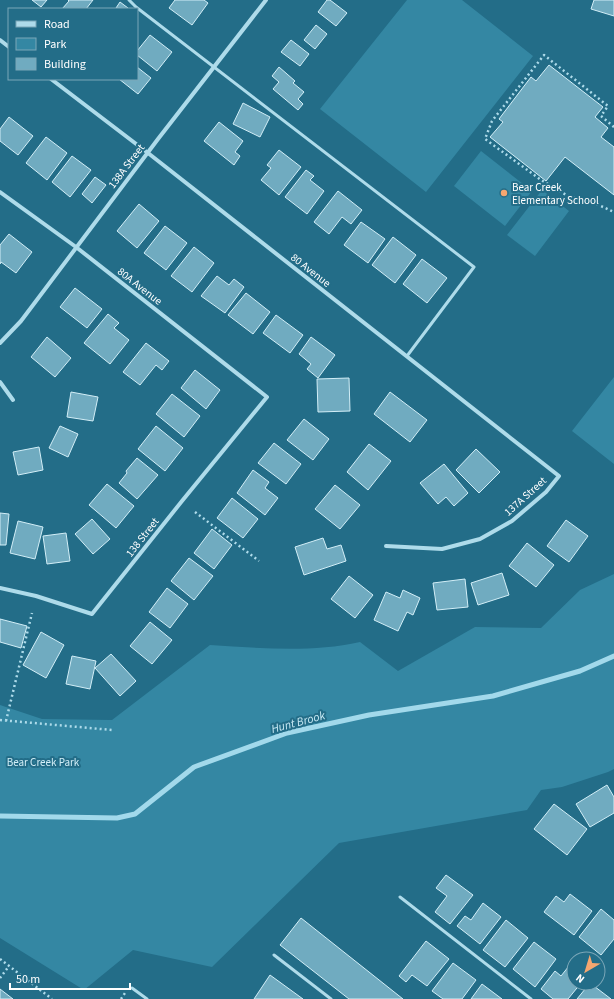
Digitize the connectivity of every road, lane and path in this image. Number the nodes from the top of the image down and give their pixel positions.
1 (129, 0) edge
2 (266, 0) edge
3 (137, 8) edge
4 (138, 9) edge
5 (0, 40) edge
6 (8, 46) edge
7 (214, 67) junction
8 (52, 80) edge
9 (614, 127) edge
10 (148, 153) junction
11 (0, 192) edge
12 (614, 212) edge
13 (76, 247) junction
14 (0, 343) edge
15 (407, 356) junction
16 (0, 382) edge
17 (267, 397) joint
18 (13, 400) dead end
19 (559, 476) joint
20 (195, 512) dead end
21 (386, 546) dead end
22 (259, 561) dead end
23 (0, 588) edge
24 (32, 613) dead end
25 (0, 720) edge
26 (6, 721) junction
27 (112, 730) dead end
28 (400, 897) dead end
29 (274, 955) dead end
30 (0, 959) edge
31 (9, 966) junction
32 (0, 978) edge
33 (132, 988) dead end
34 (125, 993) dead end
35 (50, 999) edge
36 (121, 999) edge
37 (147, 999) edge
38 (331, 999) edge
39 (531, 999) edge

1 - 3 lane
2 - 7 street, 138A Street
4 - 7 lane
5 - 6 street
7 - 10 street, 138A Street
7 - 15 lane
8 - 10 street, 80 Avenue
9 - 12 path
10 - 13 street, 138A Street
10 - 15 street, 80 Avenue
11 - 13 street, 80A Avenue
13 - 14 street, 138A Street
13 - 17 street, 80A Avenue
15 - 19 street, 80 Avenue
16 - 18 street
17 - 23 street, 138 Street
19 - 21 street, 137A Street
20 - 22 path
24 - 26 path
25 - 26 path
26 - 27 path
28 - 39 lane
29 - 38 lane
30 - 31 path
31 - 32 path
31 - 35 path
33 - 37 lane
34 - 36 path

